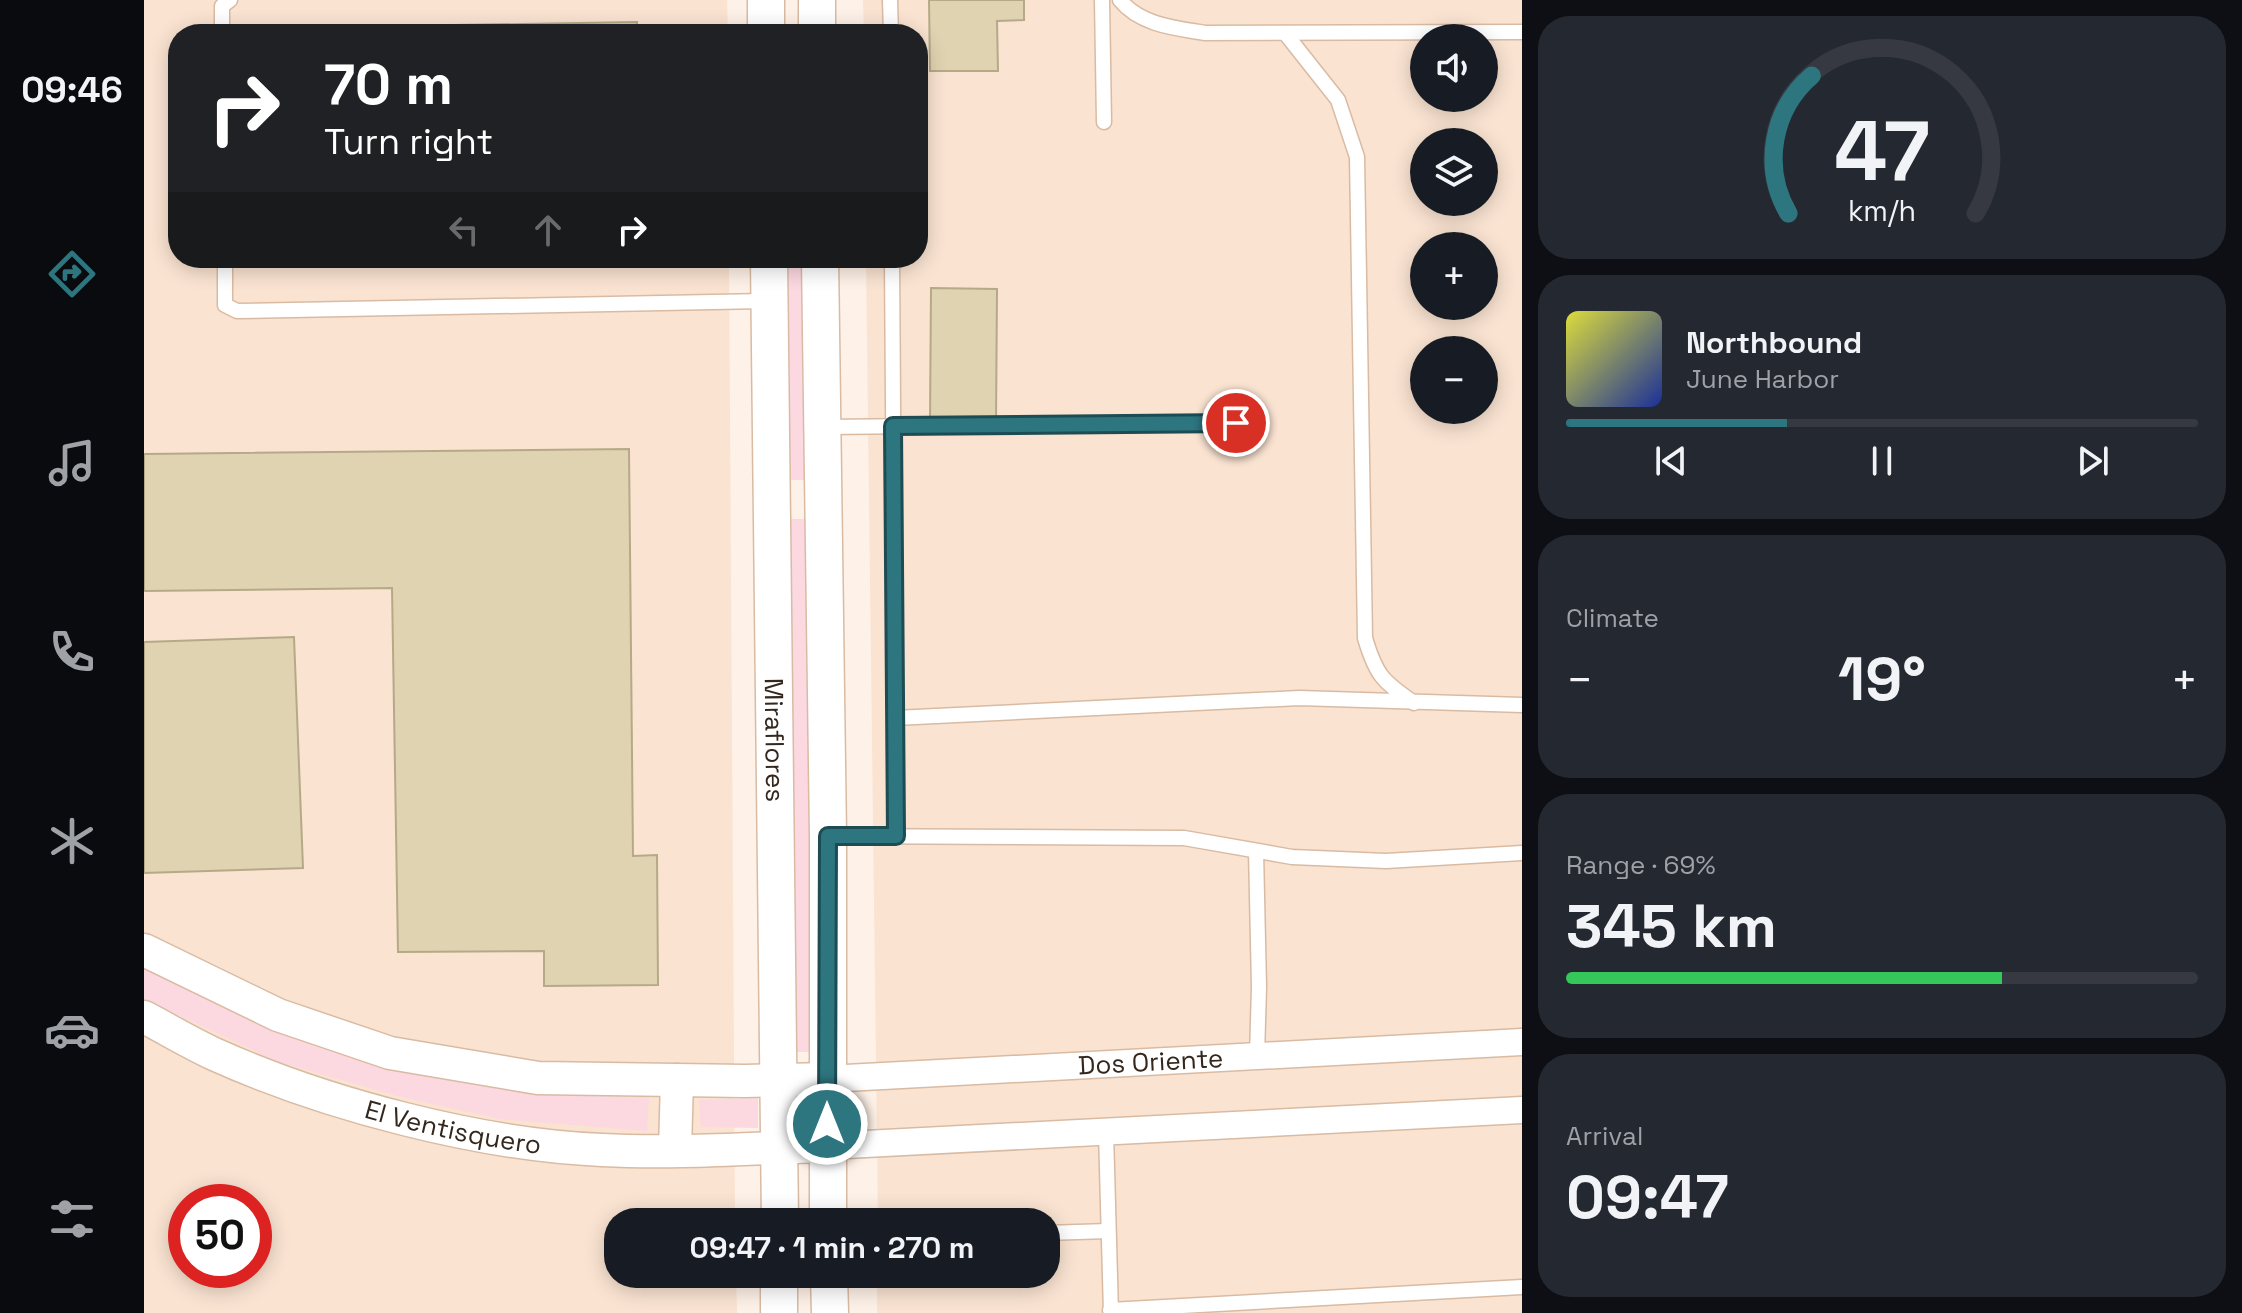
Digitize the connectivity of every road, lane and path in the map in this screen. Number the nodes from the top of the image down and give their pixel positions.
1 (230, 0) edge
2 (766, 0) edge
3 (817, 0) edge
4 (890, 0) edge
5 (1102, 0) edge
6 (1120, 0) edge
7 (222, 24) edge
8 (766, 24) edge
9 (817, 24) edge
10 (891, 24) edge
11 (1522, 32) edge
12 (1285, 33) junction
13 (1104, 122) dead end
14 (225, 268) edge
15 (769, 268) edge
16 (820, 268) edge
17 (892, 268) edge
18 (770, 301) junction
19 (1236, 423) dead end
20 (893, 426) junction
21 (823, 427) junction
22 (824, 489) junction
23 (770, 499) junction
24 (1414, 703) junction
25 (1522, 705) edge
26 (895, 718) junction
27 (828, 836) junction
28 (896, 836) junction
29 (1256, 851) junction
30 (1522, 853) edge
31 (144, 950) edge
32 (144, 1017) edge
33 (1522, 1042) edge
34 (1257, 1056) junction
35 (827, 1079) junction
36 (677, 1080) junction
37 (778, 1080) junction
38 (1522, 1110) edge
39 (1106, 1132) junction
40 (827, 1146) junction
41 (780, 1147) junction
42 (675, 1150) junction
43 (780, 1208) edge
44 (828, 1208) edge
45 (1108, 1231) junction
46 (1060, 1233) edge
47 (1522, 1287) edge
48 (779, 1288) edge
49 (829, 1288) edge
50 (1110, 1312) edge
51 (779, 1313) edge
52 (830, 1313) edge

1 - 7 lane
2 - 8 main road
3 - 9 main road
4 - 10 lane
5 - 13 lane
6 - 12 lane
11 - 12 lane
12 - 24 lane
14 - 18 lane
15 - 18 main road, Miraflores
16 - 21 main road, Miraflores
17 - 20 lane
18 - 23 main road, Miraflores
19 - 20 lane
20 - 21 lane
20 - 26 lane
21 - 22 main road, Miraflores
22 - 23 main road
22 - 27 main road, Miraflores
23 - 37 main road, Miraflores
24 - 25 lane
24 - 26 lane
26 - 28 lane
27 - 28 lane
27 - 35 main road, Miraflores
28 - 29 lane
29 - 30 lane
29 - 34 lane
31 - 36 street
32 - 42 street, El Ventisquero
33 - 34 street, Dos Oriente
34 - 35 street, Dos Oriente
35 - 37 street, Dos Oriente
35 - 40 main road, Miraflores
36 - 37 street
36 - 42 street
37 - 41 main road, Miraflores
38 - 39 street
39 - 40 street
39 - 45 lane
40 - 41 street
40 - 44 main road, Miraflores
41 - 42 street, El Ventisquero
41 - 43 main road, Miraflores
45 - 46 lane
45 - 50 lane
47 - 50 lane
48 - 51 main road
49 - 52 main road

